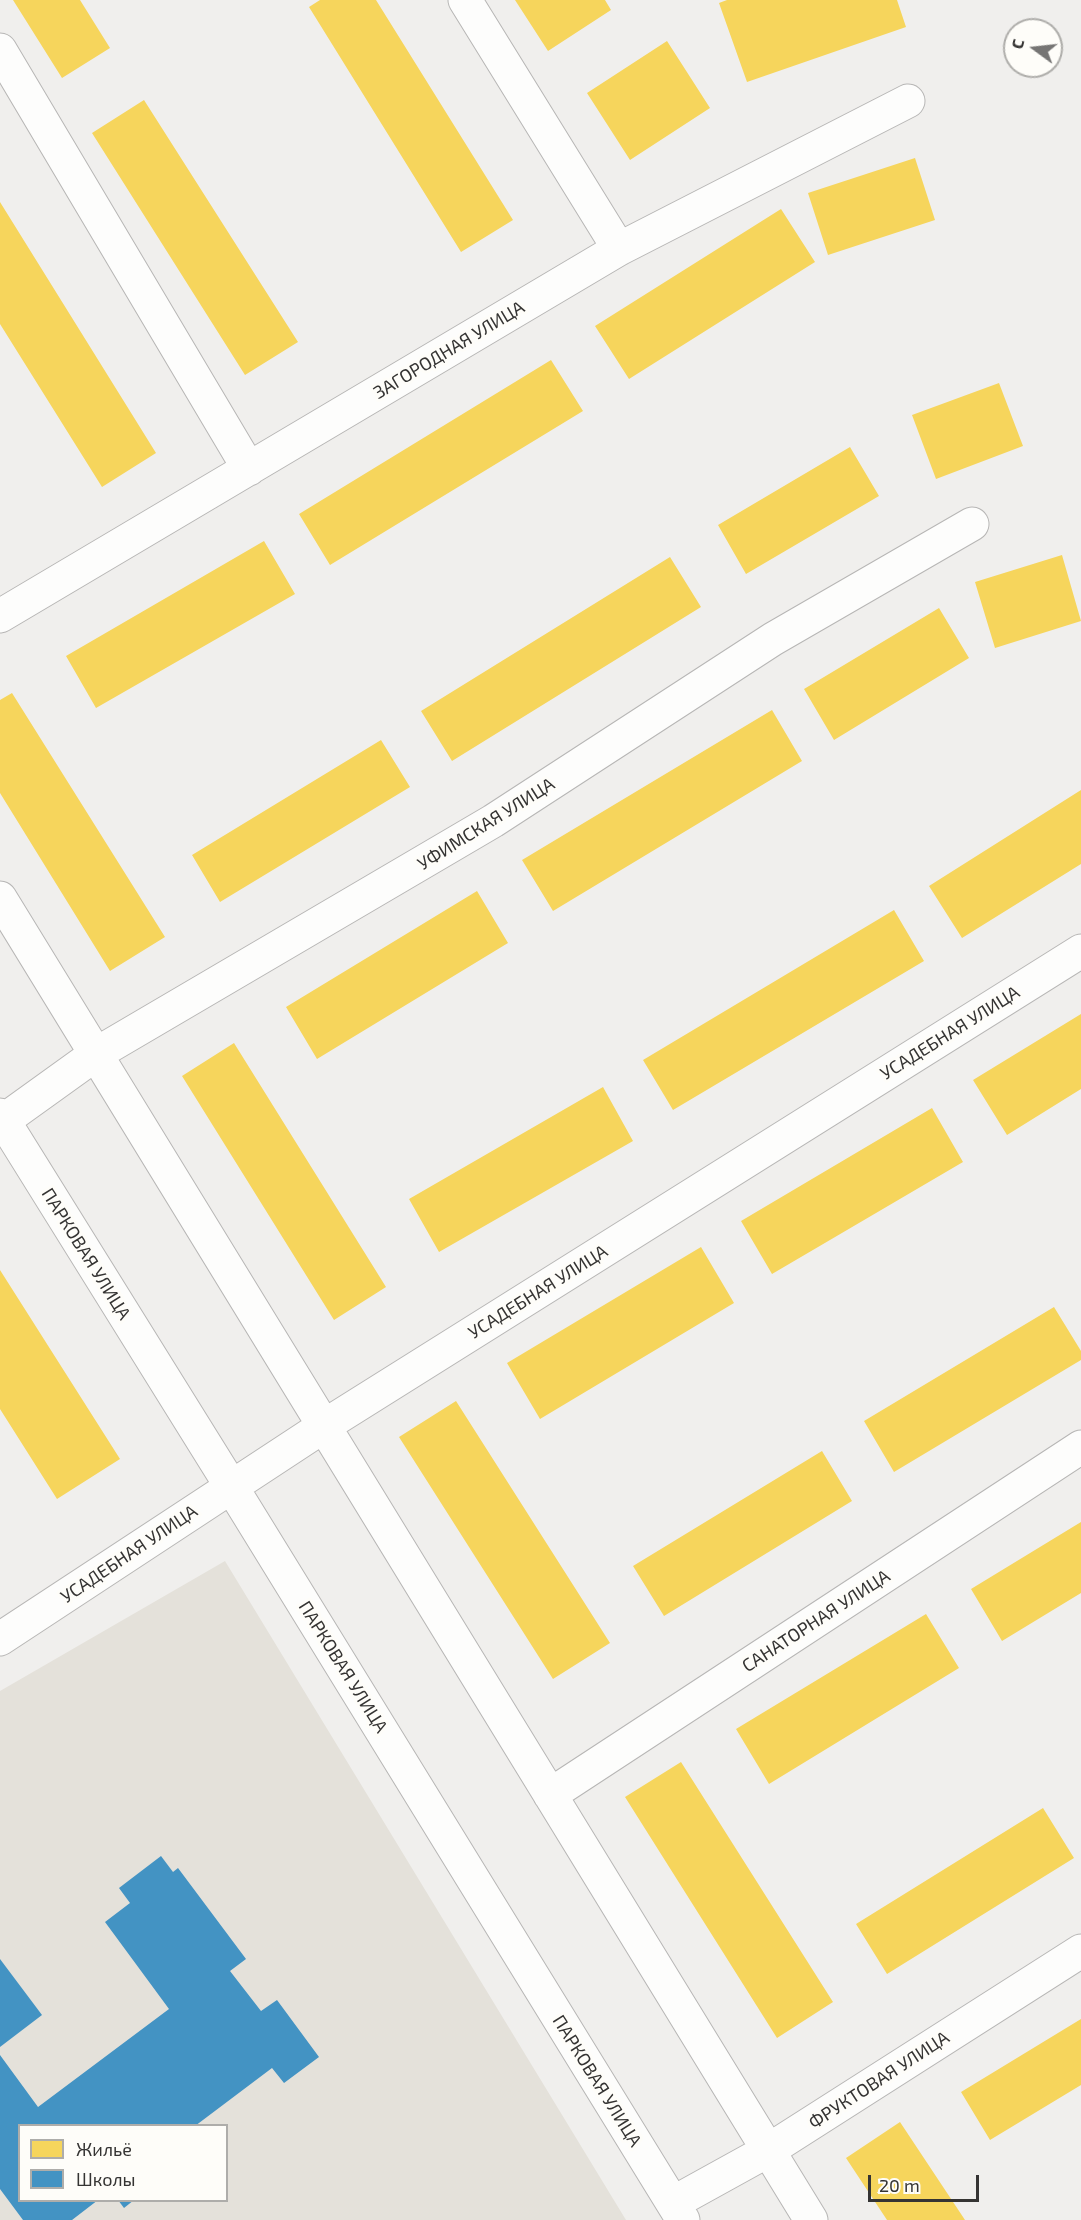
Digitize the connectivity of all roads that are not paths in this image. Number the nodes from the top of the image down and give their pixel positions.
1 (465, 0) edge
2 (0, 50) edge
3 (908, 101) dead end
4 (619, 249) junction
5 (249, 469) junction
6 (972, 524) dead end
7 (0, 616) edge
8 (0, 898) edge
9 (1081, 951) edge
10 (96, 1054) junction
11 (1, 1120) edge
12 (324, 1426) junction
13 (1081, 1448) edge
14 (231, 1486) junction
15 (0, 1639) edge
16 (550, 1795) junction
17 (1081, 1951) edge
18 (769, 2150) junction
19 (678, 2212) edge
20 (812, 2220) edge

1 - 4 street
2 - 5 street
3 - 4 street, ЗАГОРОДНАЯ УЛИЦА
4 - 5 street, ЗАГОРОДНАЯ УЛИЦА
5 - 7 street, ЗАГОРОДНАЯ УЛИЦА
6 - 10 street, УФИМСКАЯ УЛИЦА
8 - 10 street
9 - 12 street, УСАДЕБНАЯ УЛИЦА
10 - 11 street, УФИМСКАЯ УЛИЦА
10 - 12 street
11 - 14 street, ПАРКОВАЯ УЛИЦА
12 - 14 street, УСАДЕБНАЯ УЛИЦА
12 - 16 street
13 - 16 street, САНАТОРНАЯ УЛИЦА
14 - 15 street, УСАДЕБНАЯ УЛИЦА
14 - 19 street, ПАРКОВАЯ УЛИЦА
16 - 18 street
17 - 18 street, ФРУКТОВАЯ УЛИЦА
18 - 19 street, ФРУКТОВАЯ УЛИЦА
18 - 20 street

